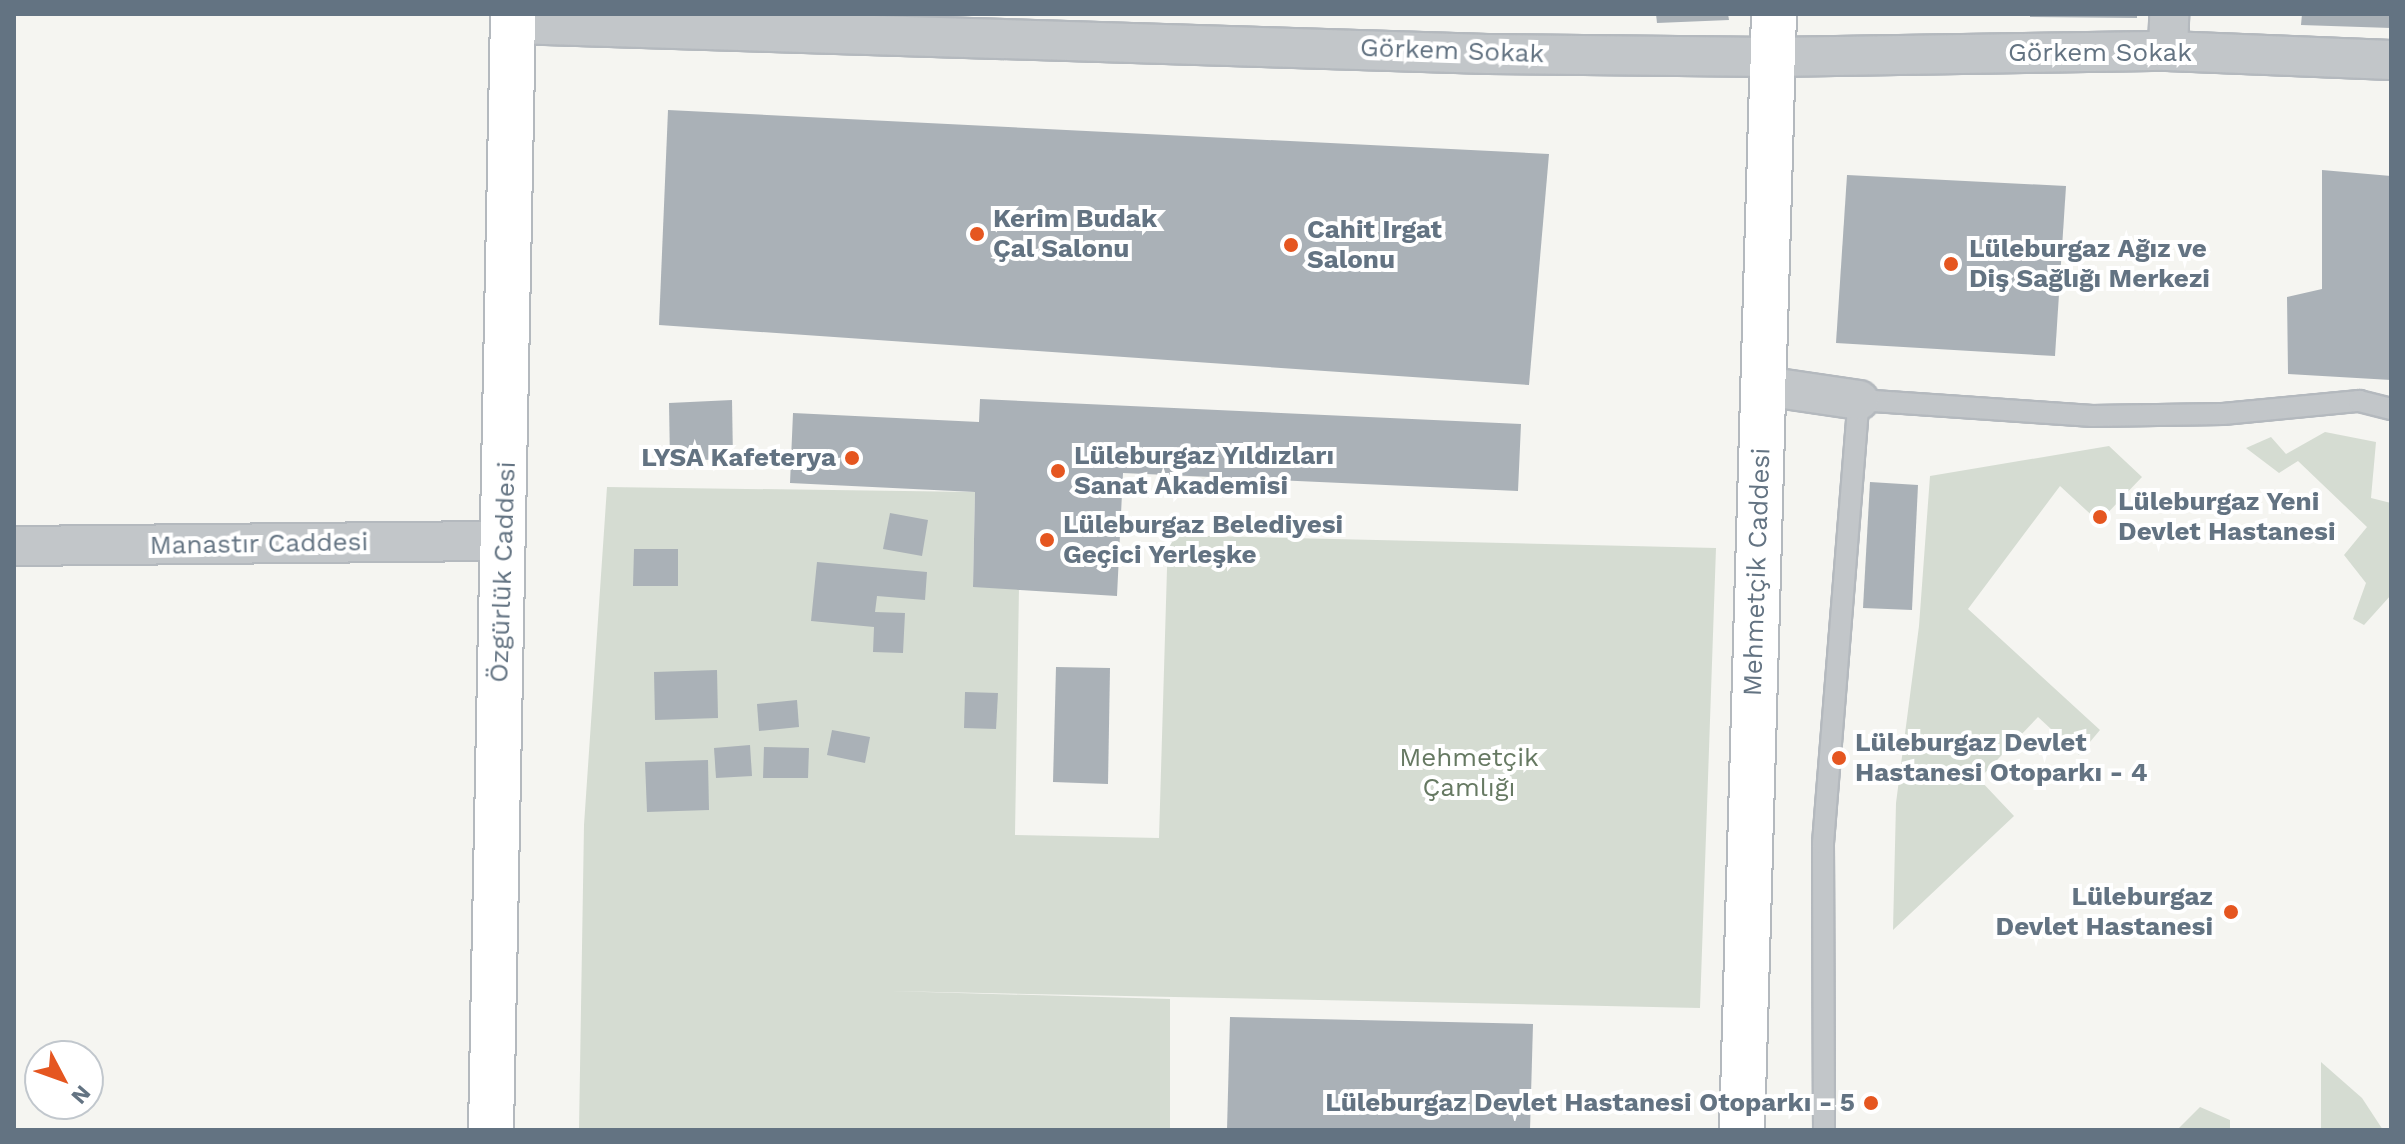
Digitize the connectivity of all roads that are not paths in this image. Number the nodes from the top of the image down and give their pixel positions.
1 (1774, 14) edge
2 (513, 19) edge
3 (1251, 28) edge
4 (2168, 32) edge
5 (1772, 57) junction
6 (2391, 60) edge
7 (1764, 386) junction
8 (1859, 400) junction
9 (2391, 409) edge
10 (505, 541) junction
11 (14, 546) edge
12 (491, 1130) edge
13 (1742, 1130) edge
14 (1824, 1130) edge

1 - 5 street, Mehmetçik Caddesi
2 - 3 street, Görkem Sokak
2 - 10 street, Özgürlük Caddesi
3 - 5 street, Görkem Sokak
4 - 5 street, Görkem Sokak
4 - 6 street, Görkem Sokak
5 - 7 street, Mehmetçik Caddesi
7 - 8 street
7 - 13 street, Mehmetçik Caddesi
8 - 9 lane
8 - 14 lane
10 - 11 street, Manastır Caddesi
10 - 12 street, Özgürlük Caddesi

